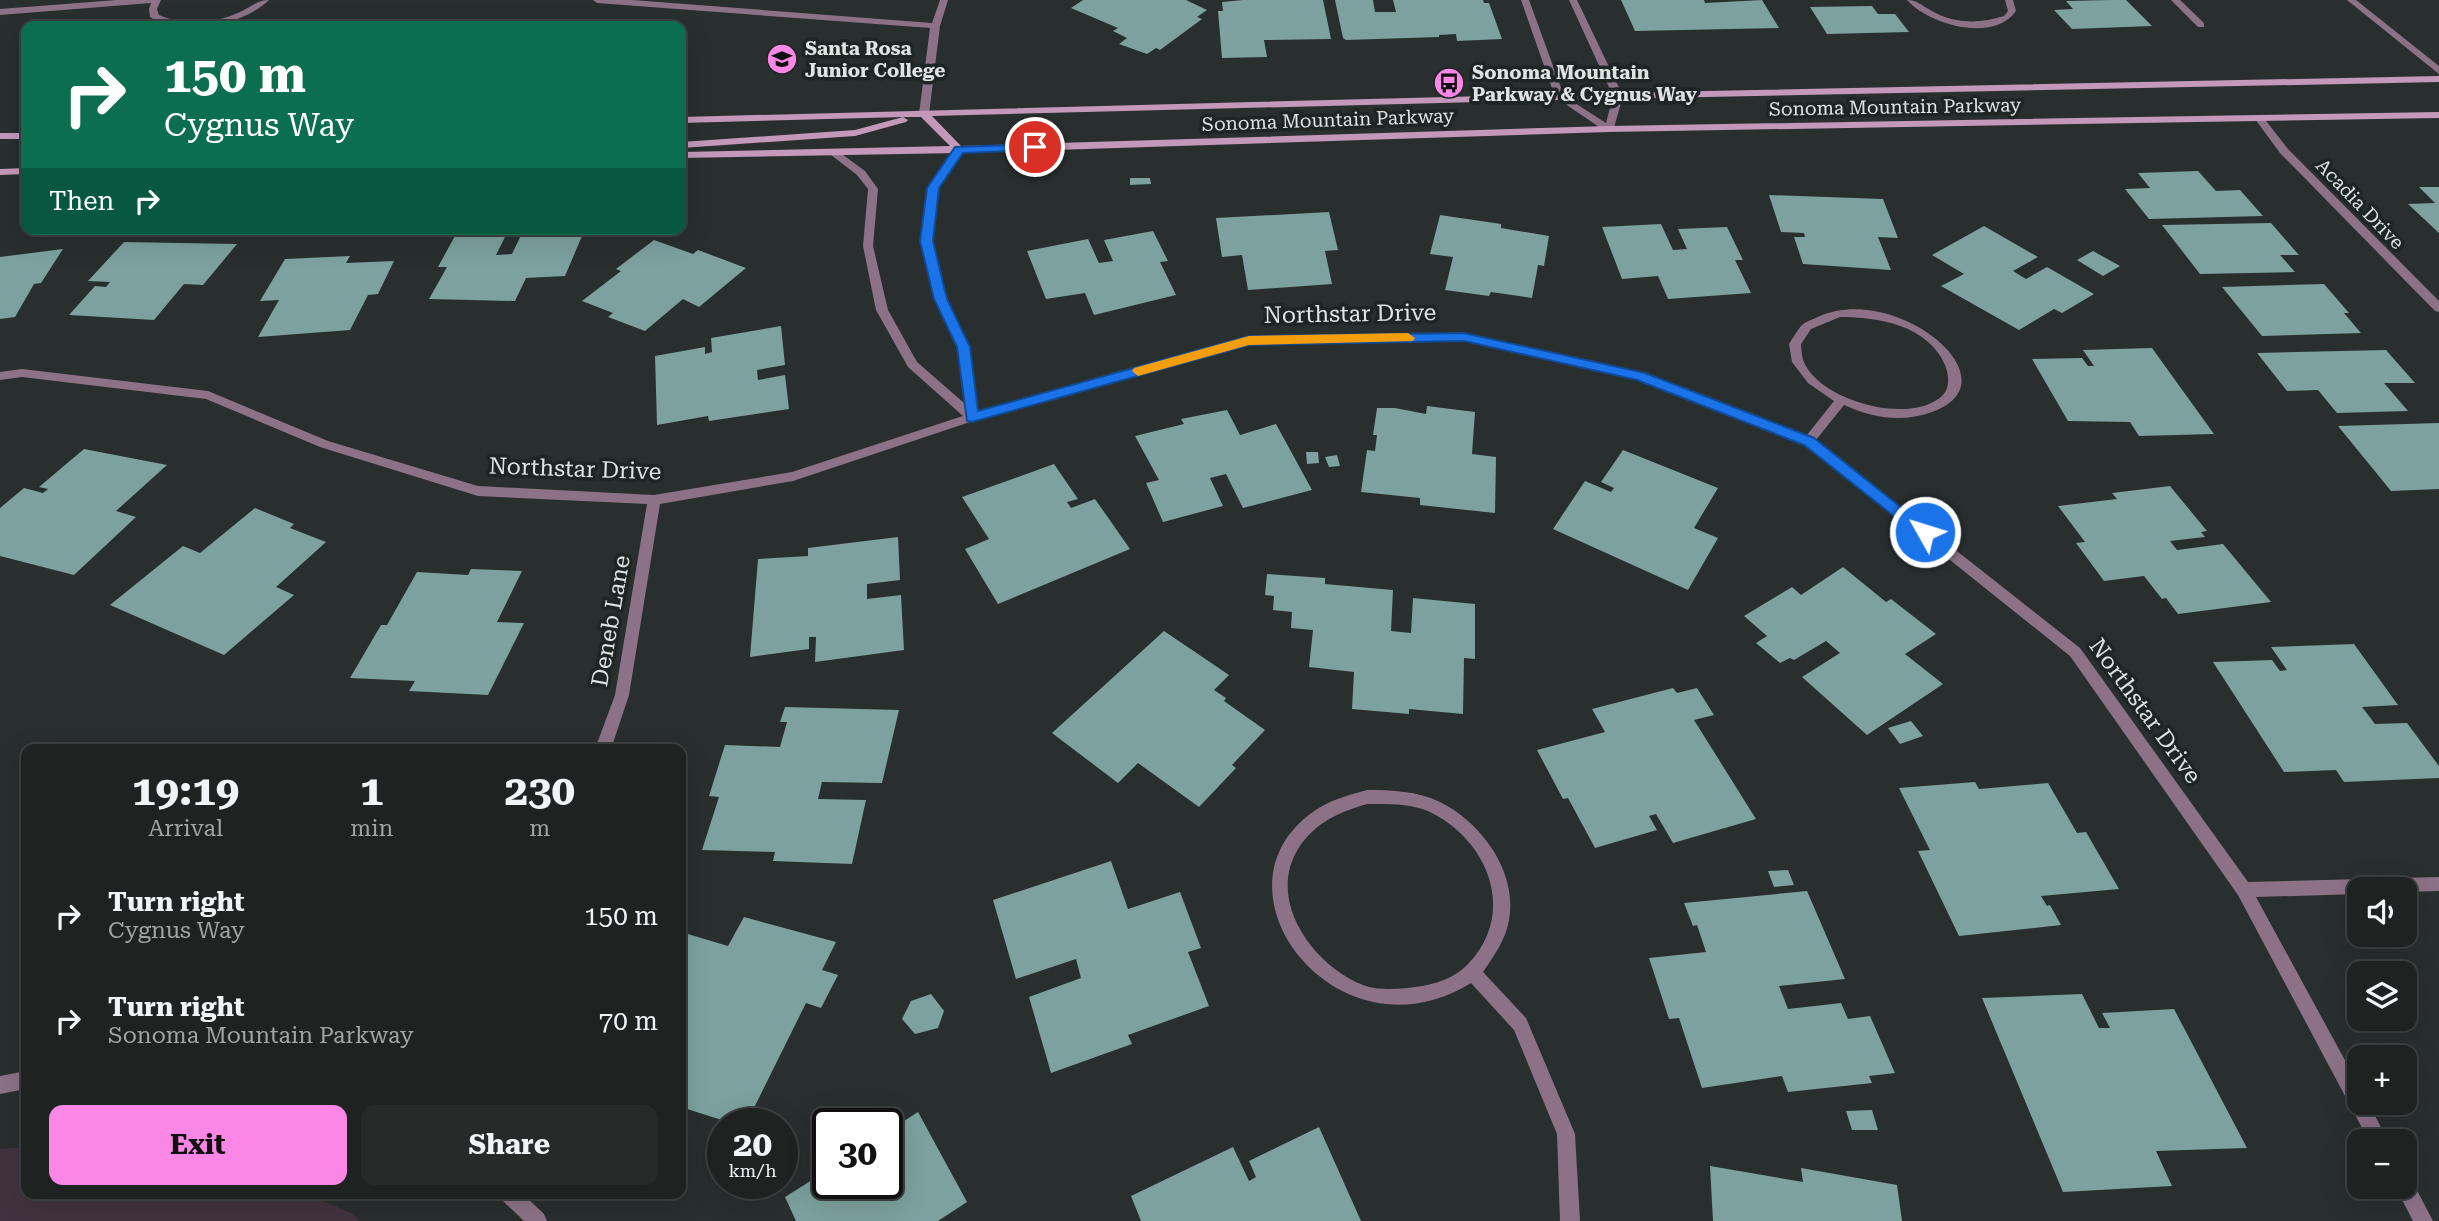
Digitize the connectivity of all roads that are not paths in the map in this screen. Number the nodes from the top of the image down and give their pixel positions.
1 (151, 0) edge
2 (157, 0) edge
3 (265, 0) edge
4 (597, 0) edge
5 (944, 0) edge
6 (1525, 0) edge
7 (1573, 0) edge
8 (1911, 0) edge
9 (2009, 0) edge
10 (2175, 0) edge
11 (2351, 0) edge
12 (0, 12) edge
13 (163, 21) edge
14 (222, 21) edge
15 (935, 26) junction
16 (2202, 26) dead end
17 (2439, 71) edge
18 (2439, 79) edge
19 (1618, 96) junction
20 (1560, 97) junction
21 (924, 114) junction
22 (2439, 115) edge
23 (2260, 119) junction
24 (686, 120) edge
25 (1609, 129) junction
26 (0, 136) edge
27 (21, 136) edge
28 (686, 145) edge
29 (959, 150) junction
30 (831, 151) junction
31 (686, 155) edge
32 (21, 171) edge
33 (0, 172) edge
34 (2439, 308) edge
35 (0, 376) edge
36 (1840, 402) junction
37 (972, 417) junction
38 (1809, 441) junction
39 (654, 500) junction
40 (605, 744) edge
41 (2439, 884) edge
42 (2244, 890) junction
43 (1472, 972) junction
44 (21, 1081) edge
45 (0, 1084) edge
46 (2373, 1129) edge
47 (515, 1199) edge
48 (2411, 1199) edge
49 (537, 1221) edge
50 (1570, 1221) edge
51 (2423, 1221) edge

1 - 12 street
2 - 13 street
3 - 14 street
4 - 15 street
5 - 15 street
6 - 20 street
7 - 19 street
8 - 9 street
10 - 16 street
11 - 17 street
15 - 21 street
18 - 19 main road, Sonoma Mountain Parkway
19 - 20 main road, Sonoma Mountain Parkway
19 - 25 street
20 - 21 main road, Sonoma Mountain Parkway
20 - 25 street
21 - 24 main road, Sonoma Mountain Parkway
21 - 28 main road
21 - 29 main road
22 - 23 main road, Sonoma Mountain Parkway
23 - 25 main road, Sonoma Mountain Parkway
23 - 34 street, Acadia Drive
25 - 29 main road, Sonoma Mountain Parkway
26 - 27 main road
29 - 30 main road, Sonoma Mountain Parkway
29 - 37 street
30 - 31 main road, Sonoma Mountain Parkway
30 - 37 street
32 - 33 main road
35 - 39 street, Northstar Drive
36 - 36 street
36 - 38 street
37 - 38 street, Northstar Drive
37 - 39 street, Northstar Drive
38 - 42 street, Northstar Drive
39 - 40 street, Deneb Lane
41 - 42 street
42 - 46 street, Northstar Drive
43 - 43 street
43 - 50 street
44 - 45 street
47 - 49 street
48 - 51 street

